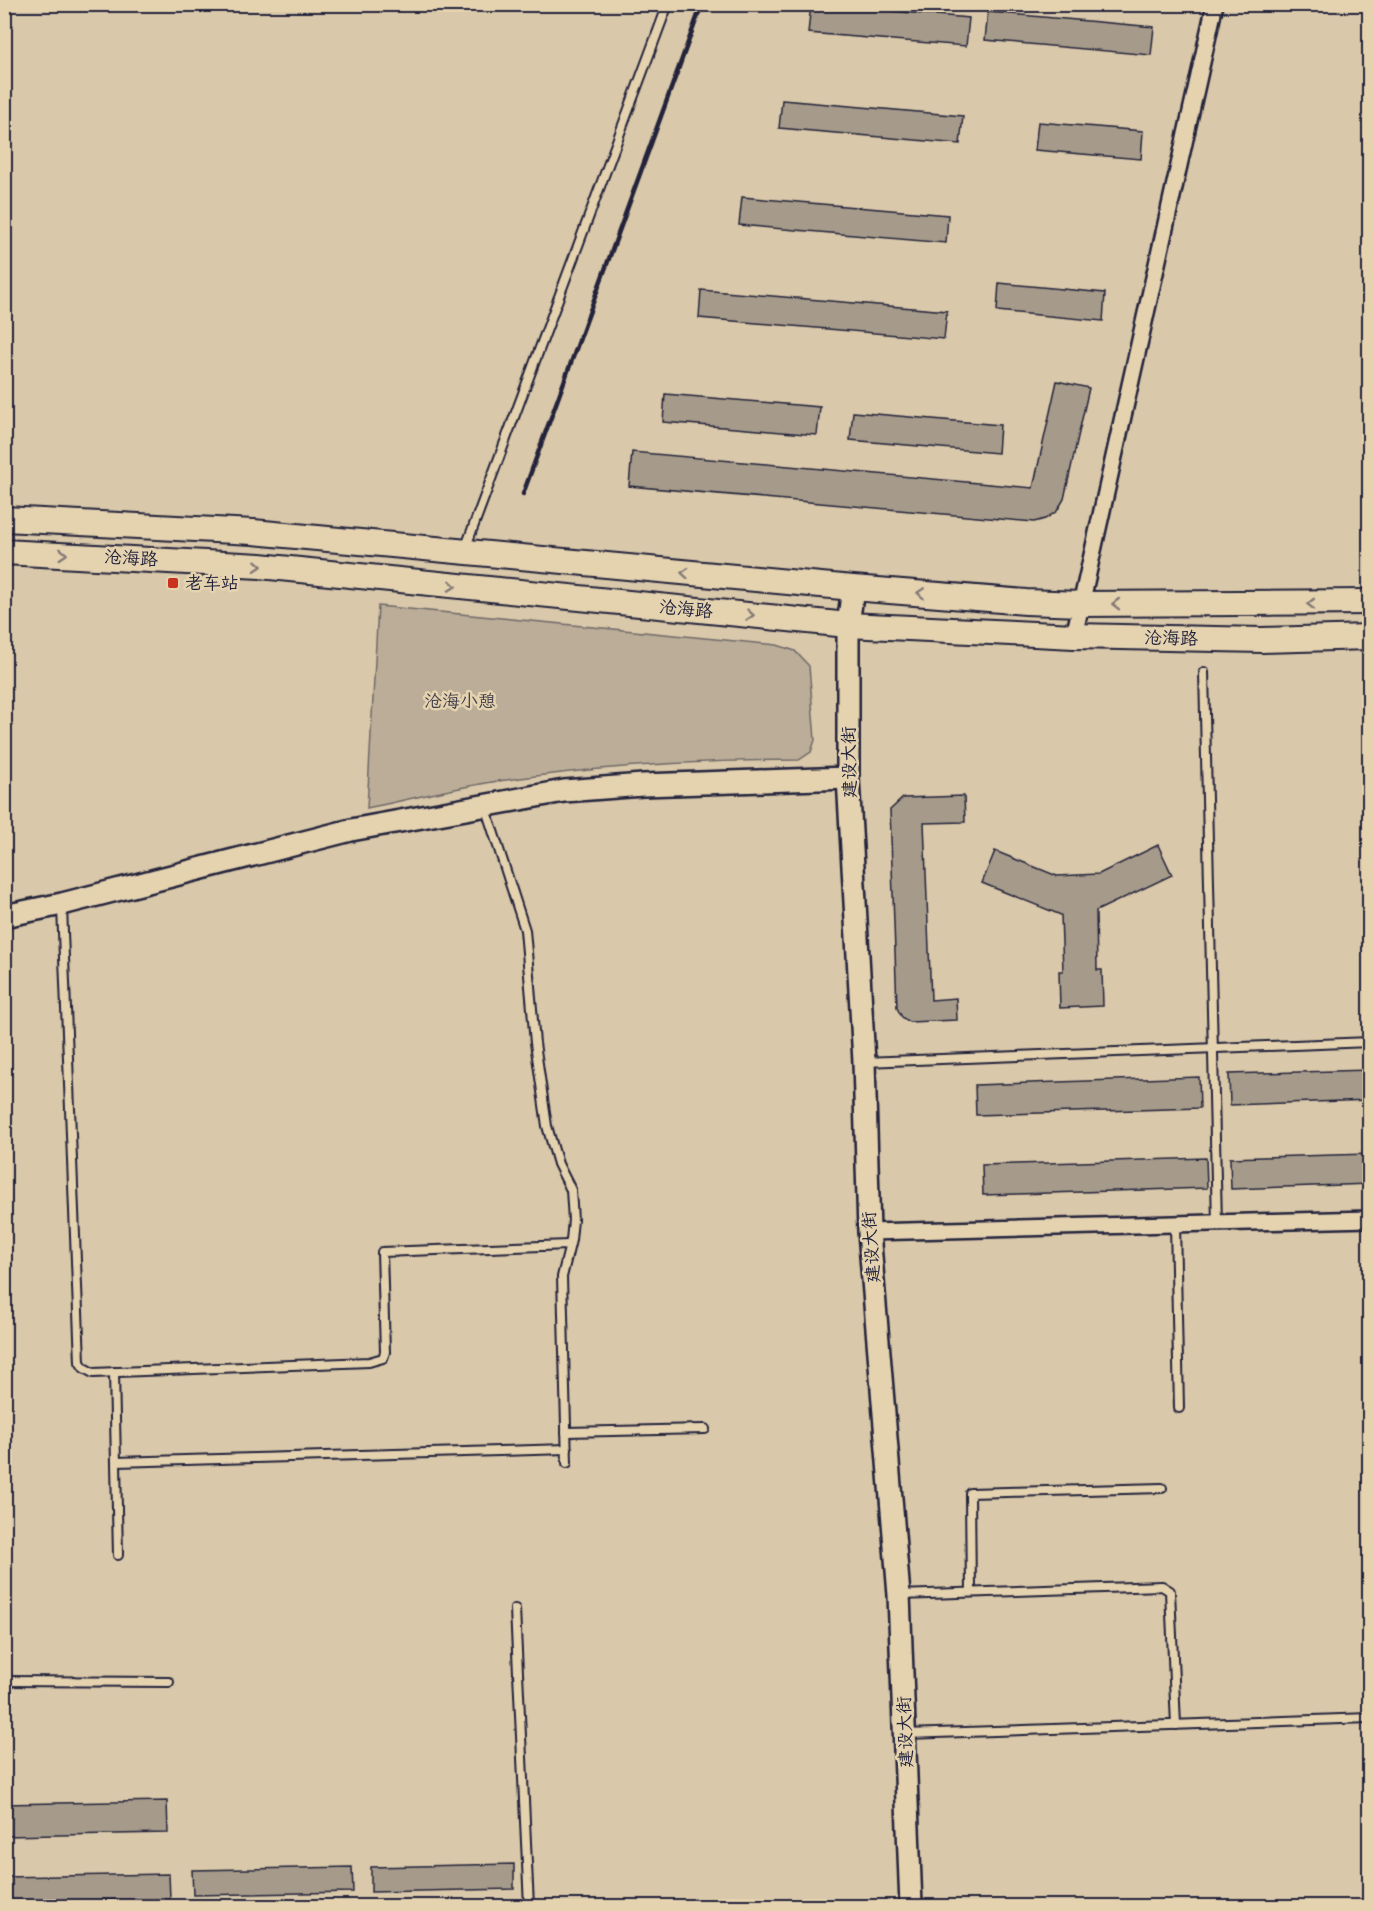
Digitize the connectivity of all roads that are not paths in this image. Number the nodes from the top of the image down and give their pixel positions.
1 (668, 4) edge
2 (1215, 4) edge
3 (4, 519) edge
4 (465, 551) junction
5 (4, 552) edge
6 (854, 588) junction
7 (1370, 602) edge
8 (1081, 604) junction
9 (848, 625) junction
10 (1074, 636) junction
11 (1370, 638) edge
12 (1204, 672) dead end
13 (848, 778) junction
14 (484, 804) junction
15 (62, 904) junction
16 (4, 916) edge
17 (1370, 1042) edge
18 (1214, 1047) junction
19 (864, 1062) junction
20 (1370, 1220) edge
21 (1217, 1223) junction
22 (1175, 1224) junction
23 (869, 1232) junction
24 (569, 1245) junction
25 (114, 1372) junction
26 (1179, 1408) dead end
27 (705, 1429) dead end
28 (566, 1432) junction
29 (567, 1449) junction
30 (116, 1462) junction
31 (567, 1463) dead end
32 (1162, 1488) dead end
33 (118, 1555) dead end
34 (971, 1592) junction
35 (899, 1594) junction
36 (515, 1609) dead end
37 (4, 1681) edge
38 (169, 1682) dead end
39 (1370, 1718) edge
40 (1176, 1725) junction
41 (905, 1734) junction
42 (529, 1906) edge
43 (911, 1906) edge

1 - 4 lane
2 - 8 street
3 - 4 main road, 沧海路
6 -> 4 main road, 沧海路
5 -> 9 main road, 沧海路
8 -> 6 main road, 沧海路
6 - 9 street, 建设大街
7 -> 8 main road, 沧海路
8 - 10 street
9 - 10 main road, 沧海路
9 - 13 street, 建设大街
10 - 11 main road, 沧海路
12 - 18 lane
13 - 14 street
13 - 19 street, 建设大街
14 - 15 street
14 - 24 lane
15 - 16 street
15 - 25 lane
17 - 18 lane
18 - 19 lane
18 - 21 lane
19 - 23 street, 建设大街
20 - 21 street
21 - 22 street
22 - 23 street
22 - 26 lane
23 - 35 street, 建设大街
24 - 25 lane
24 - 28 lane
25 - 30 lane
27 - 28 lane
28 - 29 lane
29 - 30 lane
29 - 31 lane
30 - 33 lane
32 - 34 lane
34 - 35 lane
34 - 40 lane
35 - 41 street, 建设大街
36 - 42 lane
37 - 38 lane
39 - 40 lane
40 - 41 lane
41 - 43 street, 建设大街

